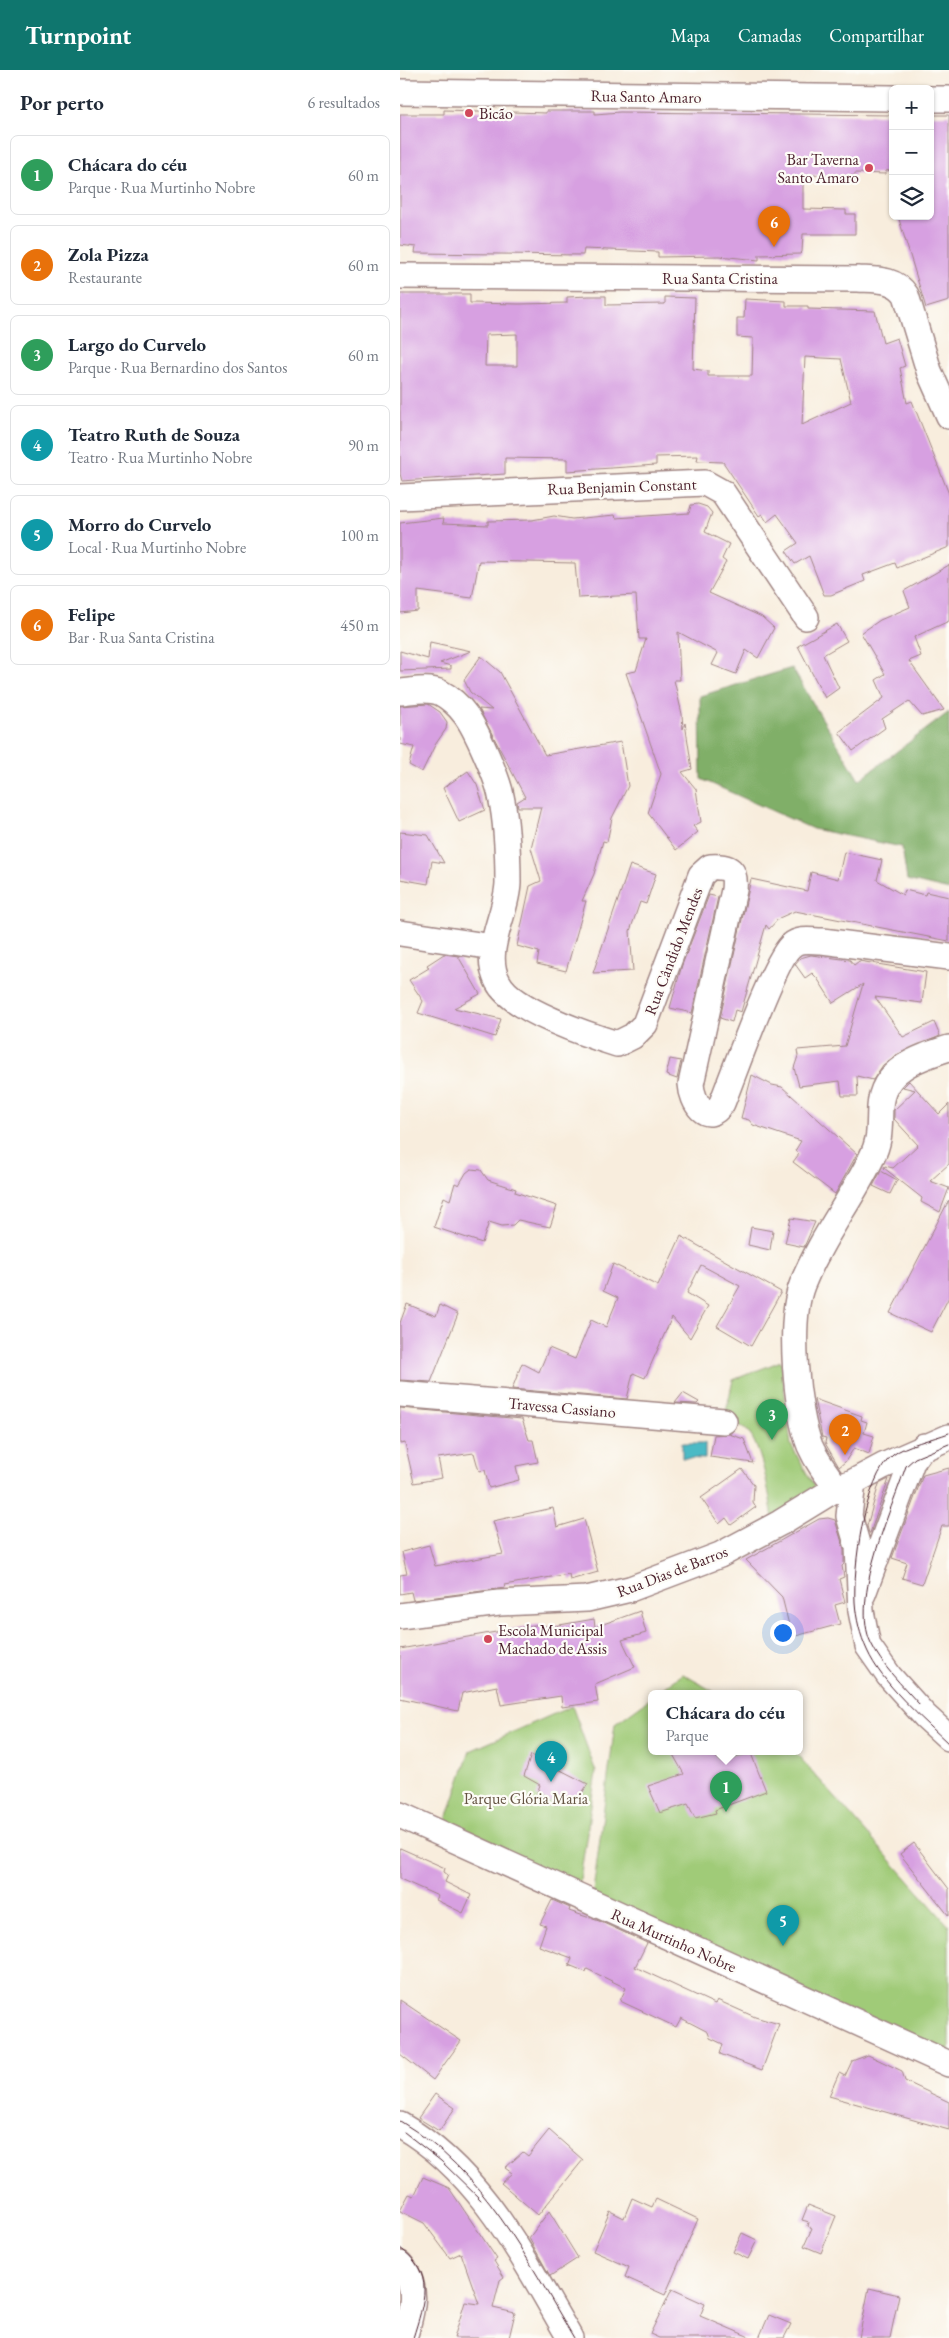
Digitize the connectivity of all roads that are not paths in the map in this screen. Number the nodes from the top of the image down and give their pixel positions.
1 (400, 92) edge
2 (889, 98) edge
3 (934, 99) edge
4 (949, 99) edge
5 (400, 276) edge
6 (949, 416) edge
7 (400, 497) edge
8 (806, 616) dead end
9 (400, 692) edge
10 (400, 933) edge
11 (493, 947) junction
12 (949, 957) edge
13 (949, 1048) edge
14 (400, 1394) edge
15 (724, 1421) dead end
16 (949, 1437) edge
17 (924, 1446) junction
18 (845, 1485) junction
19 (861, 1599) junction
20 (400, 1616) edge
21 (949, 1738) edge
22 (400, 1815) edge
23 (949, 2064) edge
24 (400, 2125) edge
25 (400, 2264) edge
26 (404, 2338) edge
27 (570, 2338) edge

1 - 2 street, Rua Santo Amaro
3 - 4 street
5 - 6 street, Rua Santa Cristina
7 - 8 street, Rua Benjamin Constant
9 - 11 street, Rua Cândido Mendes
10 - 11 street
11 - 12 street, Rua Cândido Mendes
13 - 18 street
14 - 15 street, Travessa Cassiano
16 - 17 street, Rua Dias de Barros
17 - 18 street, Rua Dias de Barros
17 - 19 street
18 - 19 street
18 - 20 street, Rua Dias de Barros
19 - 21 street
22 - 23 street, Rua Murtinho Nobre
24 - 27 street
25 - 26 street

